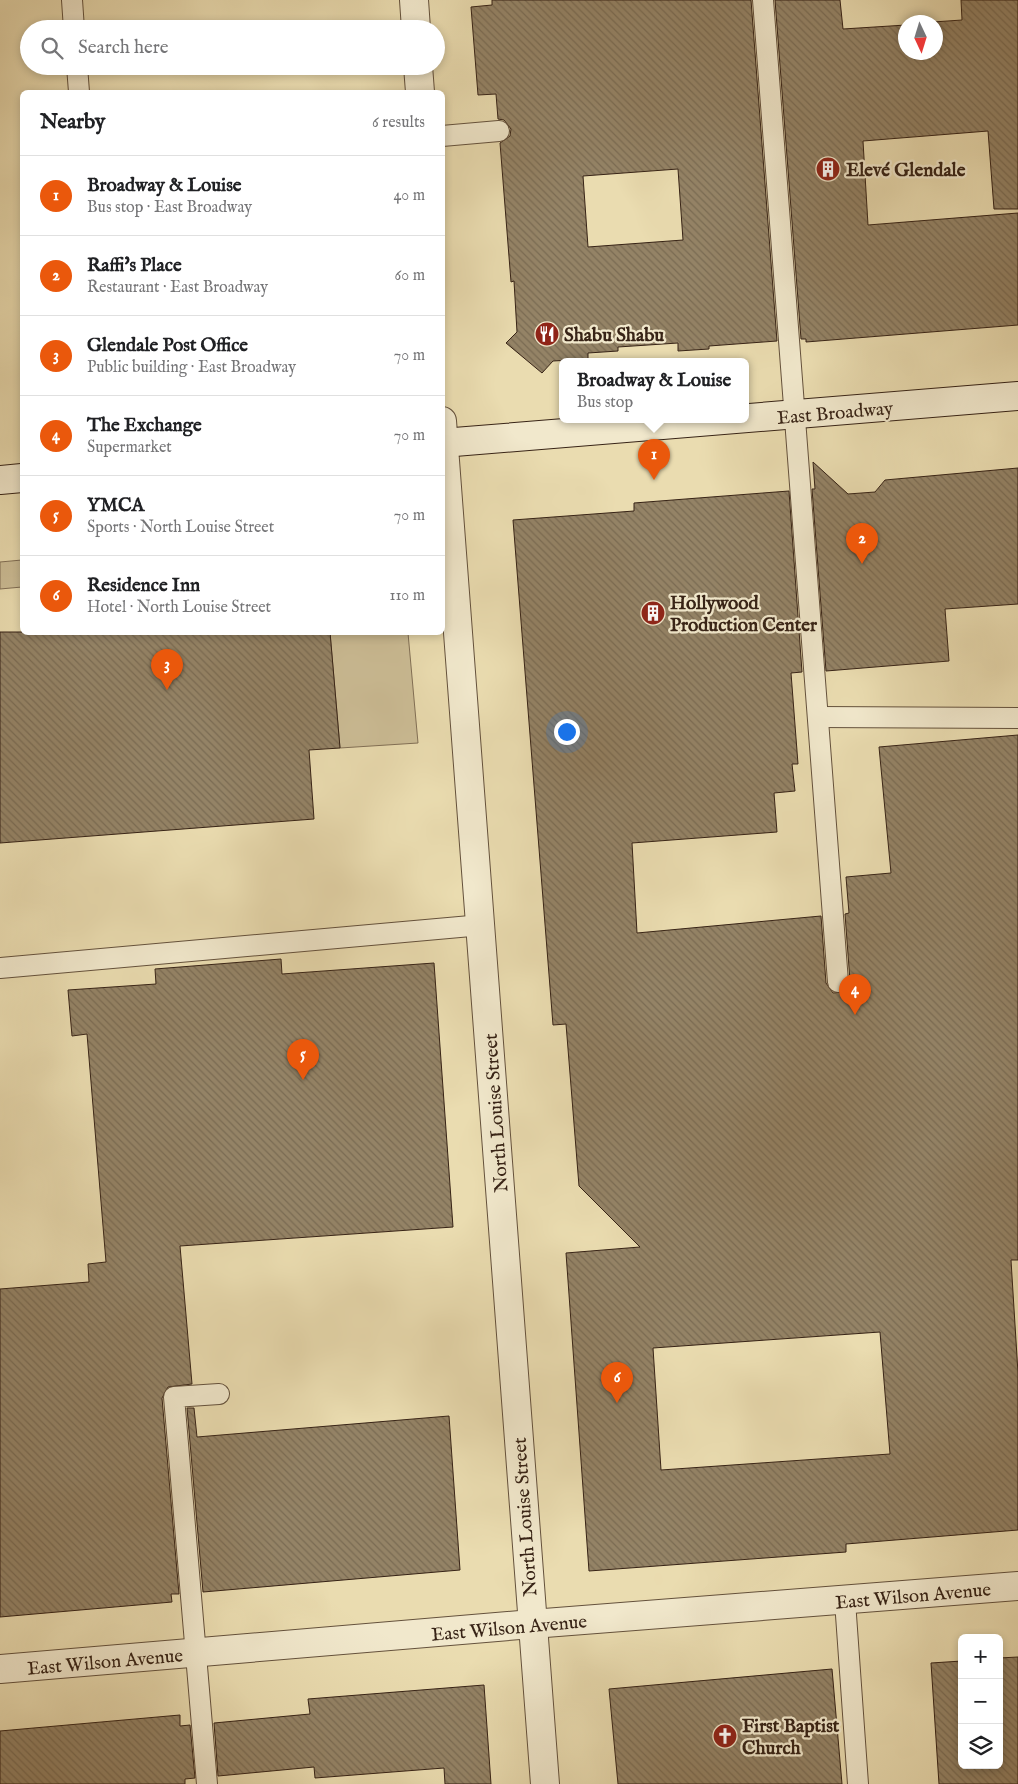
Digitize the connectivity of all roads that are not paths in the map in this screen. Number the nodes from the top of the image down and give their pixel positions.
1 (72, 0) edge
2 (414, 0) edge
3 (763, 0) edge
4 (73, 20) edge
5 (415, 20) edge
6 (78, 75) edge
7 (419, 75) edge
8 (79, 90) edge
9 (420, 90) edge
10 (499, 131) dead end
11 (445, 136) edge
12 (1018, 396) edge
13 (795, 416) junction
14 (749, 419) edge
15 (672, 423) edge
16 (445, 436) edge
17 (445, 461) edge
18 (20, 478) edge
19 (0, 480) edge
20 (818, 717) junction
21 (1018, 718) edge
22 (482, 925) junction
23 (0, 968) edge
24 (838, 982) dead end
25 (219, 1394) dead end
26 (1018, 1586) edge
27 (846, 1601) junction
28 (532, 1624) junction
29 (198, 1653) junction
30 (0, 1669) edge
31 (207, 1784) edge
32 (545, 1784) edge
33 (858, 1784) edge

1 - 4 lane
2 - 5 street
3 - 13 lane
6 - 8 lane
7 - 9 street
10 - 11 lane
12 - 13 street, East Broadway
13 - 14 street, East Broadway
13 - 20 lane
15 - 16 street, East Broadway
17 - 22 street, North Louise Street
18 - 19 street
20 - 21 lane
20 - 24 lane
22 - 23 lane
22 - 28 street, North Louise Street
25 - 29 lane
26 - 27 street, East Wilson Avenue
27 - 28 street, East Wilson Avenue
27 - 33 lane
28 - 29 street, East Wilson Avenue
28 - 32 street, North Louise Street
29 - 30 street, East Wilson Avenue
29 - 31 lane

